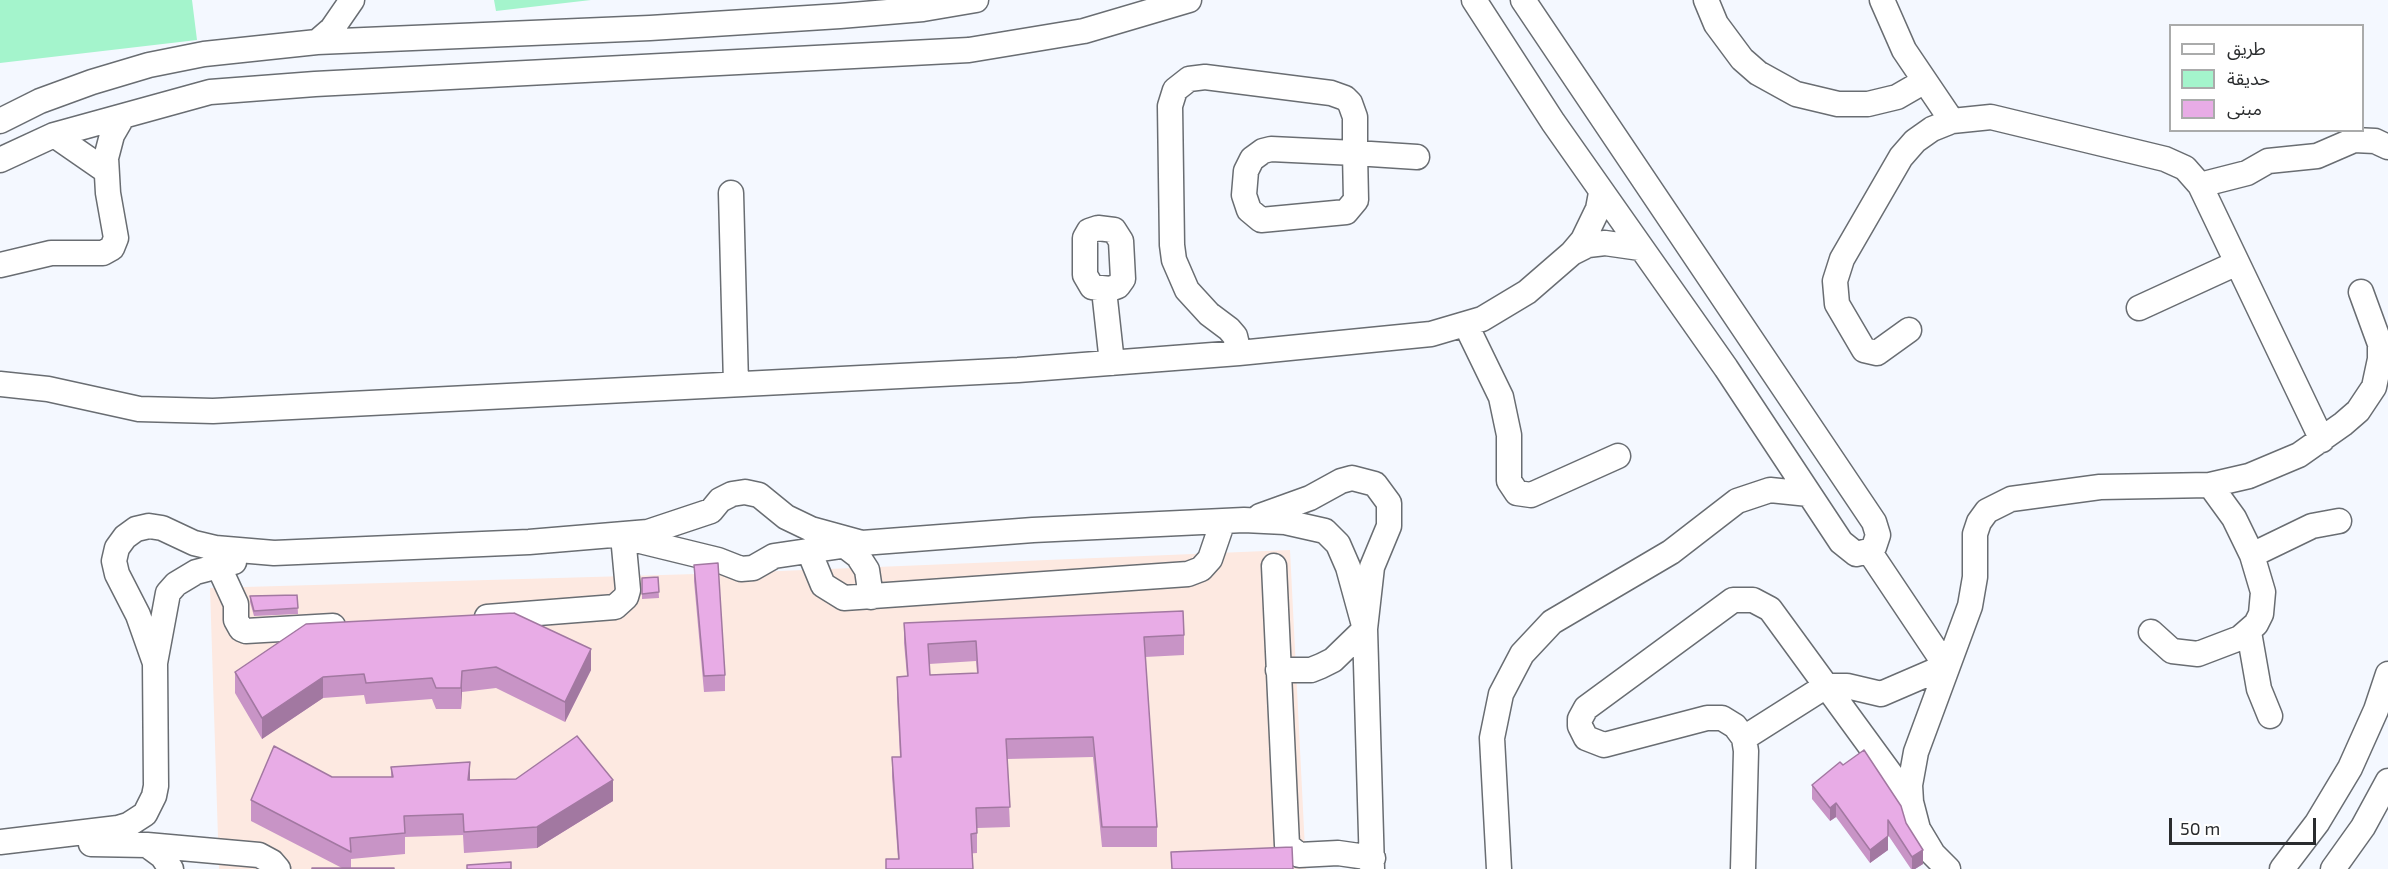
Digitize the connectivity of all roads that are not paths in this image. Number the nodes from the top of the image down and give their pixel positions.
1 (352, 0) edge
2 (813, 0) edge
3 (976, 0) edge
4 (1189, 0) edge
5 (1474, 0) edge
6 (1523, 0) edge
7 (1706, 0) edge
8 (1882, 0) edge
9 (840, 16) junction
10 (317, 42) junction
11 (1923, 82) junction
12 (123, 116) junction
13 (0, 120) edge
14 (1952, 121) junction
15 (54, 135) junction
16 (2388, 147) edge
17 (1355, 153) junction
18 (1417, 157) dead end
19 (0, 160) edge
20 (106, 171) junction
21 (2200, 185) junction
22 (731, 193) dead end
23 (1601, 193) junction
24 (1640, 248) junction
25 (1572, 253) junction
26 (2237, 263) junction
27 (0, 265) edge
28 (1104, 290) dead end
29 (2361, 292) dead end
30 (2139, 308) dead end
31 (1466, 325) junction
32 (1909, 330) dead end
33 (1239, 352) junction
34 (1112, 363) junction
35 (0, 384) edge
36 (736, 384) junction
37 (2322, 441) junction
38 (1618, 456) dead end
39 (2210, 485) junction
40 (1809, 494) junction
41 (1234, 520) junction
42 (2339, 521) dead end
43 (623, 536) junction
44 (853, 544) junction
45 (808, 551) junction
46 (1869, 551) junction
47 (274, 553) junction
48 (2252, 555) junction
49 (218, 565) junction
50 (1274, 566) dead end
51 (871, 597) junction
52 (465, 618) edge
53 (358, 624) edge
54 (1365, 629) junction
55 (2151, 632) dead end
56 (2249, 632) junction
57 (155, 663) junction
58 (1946, 666) junction
59 (1278, 670) junction
60 (2388, 674) edge
61 (1826, 686) junction
62 (2270, 716) dead end
63 (2388, 716) edge
64 (1744, 738) junction
65 (2388, 781) edge
66 (1911, 802) junction
67 (68, 836) junction
68 (0, 842) edge
69 (147, 846) junction
70 (1374, 865) edge
71 (171, 869) edge
72 (278, 869) edge
73 (1499, 869) edge
74 (1743, 869) edge
75 (1948, 869) edge
76 (2282, 869) edge
77 (2300, 869) edge
78 (2333, 869) edge

1 - 10 street
2 - 9 street
3 - 9 street
4 - 12 street
5 - 23 street
6 - 46 street
7 - 11 street
8 - 11 street
9 - 10 street
10 - 13 street
11 - 14 street
12 - 15 street
12 - 20 street
14 - 21 street
14 - 32 street
15 - 19 street
15 - 20 street
16 - 21 street
17 - 17 street
17 - 18 street
17 - 33 street
20 - 27 street
21 - 26 street
22 - 36 street
23 - 24 street
23 - 25 street
24 - 25 street
24 - 40 street
25 - 31 street
26 - 30 street
26 - 37 street
28 - 34 street
29 - 37 street
31 - 33 street
31 - 38 street
33 - 34 street
34 - 36 street
35 - 36 street
37 - 39 street
39 - 48 street
39 - 58 street
40 - 46 street
40 - 73 street
41 - 44 street
41 - 51 street
41 - 54 street
41 - 54 street
42 - 48 street
43 - 44 street
43 - 45 street
43 - 47 street
43 - 52 street
44 - 45 street
44 - 51 street
45 - 51 street
46 - 58 street
47 - 49 street
47 - 57 street
48 - 56 street
49 - 53 street
49 - 57 street
50 - 59 street
54 - 59 street
54 - 70 street
55 - 56 street
56 - 62 street
57 - 67 street
58 - 61 street
58 - 66 street
59 - 70 street
60 - 76 street
61 - 64 street
61 - 64 street
61 - 66 street
63 - 77 street
64 - 74 street
65 - 78 street
66 - 75 street
67 - 68 street
67 - 69 street
69 - 71 street
69 - 72 street

